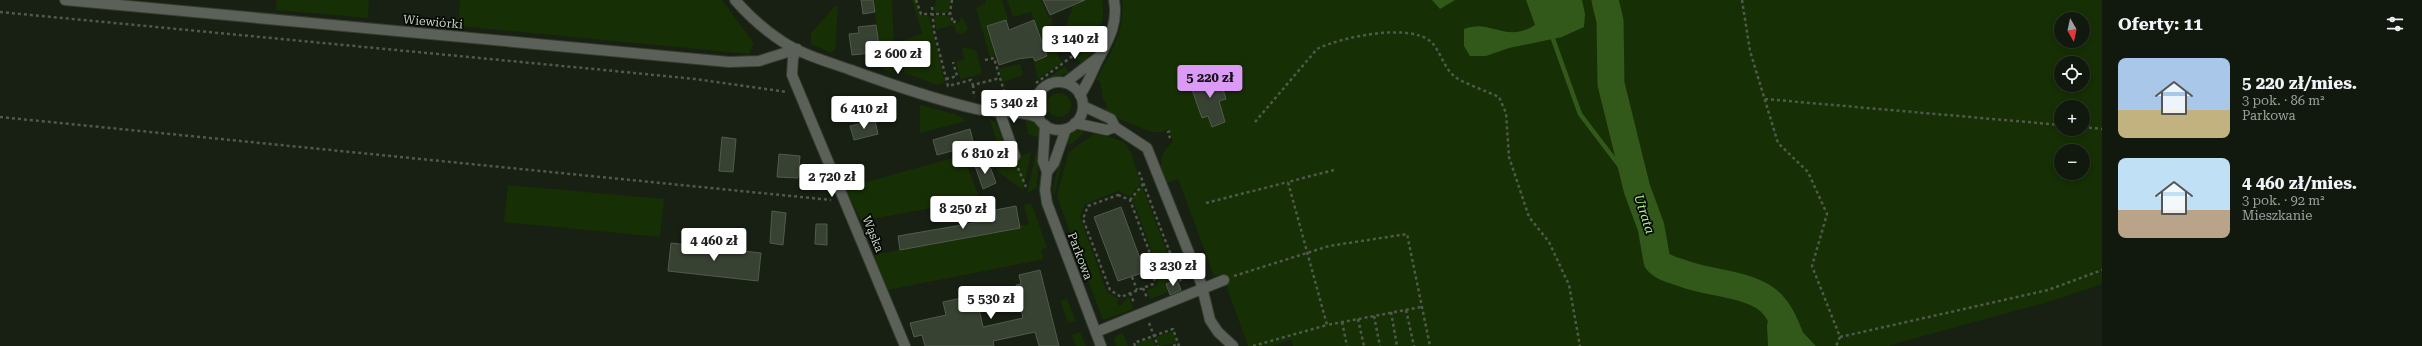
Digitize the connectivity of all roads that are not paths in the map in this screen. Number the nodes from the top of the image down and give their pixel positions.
1 (65, 0) edge
2 (735, 0) edge
3 (1114, 0) edge
4 (797, 49) junction
5 (1100, 56) junction
6 (1066, 83) junction
7 (1080, 95) junction
8 (1038, 96) junction
9 (1083, 106) junction
10 (999, 110) junction
11 (1042, 122) junction
12 (1075, 123) junction
13 (1115, 127) junction
14 (1066, 129) junction
15 (1015, 156) road end
16 (1047, 172) junction
17 (1224, 280) road end
18 (1202, 290) junction
19 (1096, 332) junction
20 (905, 346) edge
21 (1101, 346) edge
22 (1232, 346) edge

1 - 4 street, Wiewiórki
2 - 4 street
3 - 5 street
4 - 10 street
4 - 20 street, Wąska
5 - 6 street
5 - 7 street
6 - 7 street
6 - 8 street
7 - 9 street
8 - 10 street
8 - 11 street
9 - 12 street
9 - 13 street
10 - 11 street
10 - 15 street
11 - 14 street
11 - 16 street, Parkowa
12 - 13 street
12 - 14 street
13 - 18 street
14 - 16 street, Parkowa
16 - 19 street, Parkowa
17 - 18 street
18 - 19 street
18 - 22 street
19 - 21 street, Parkowa

